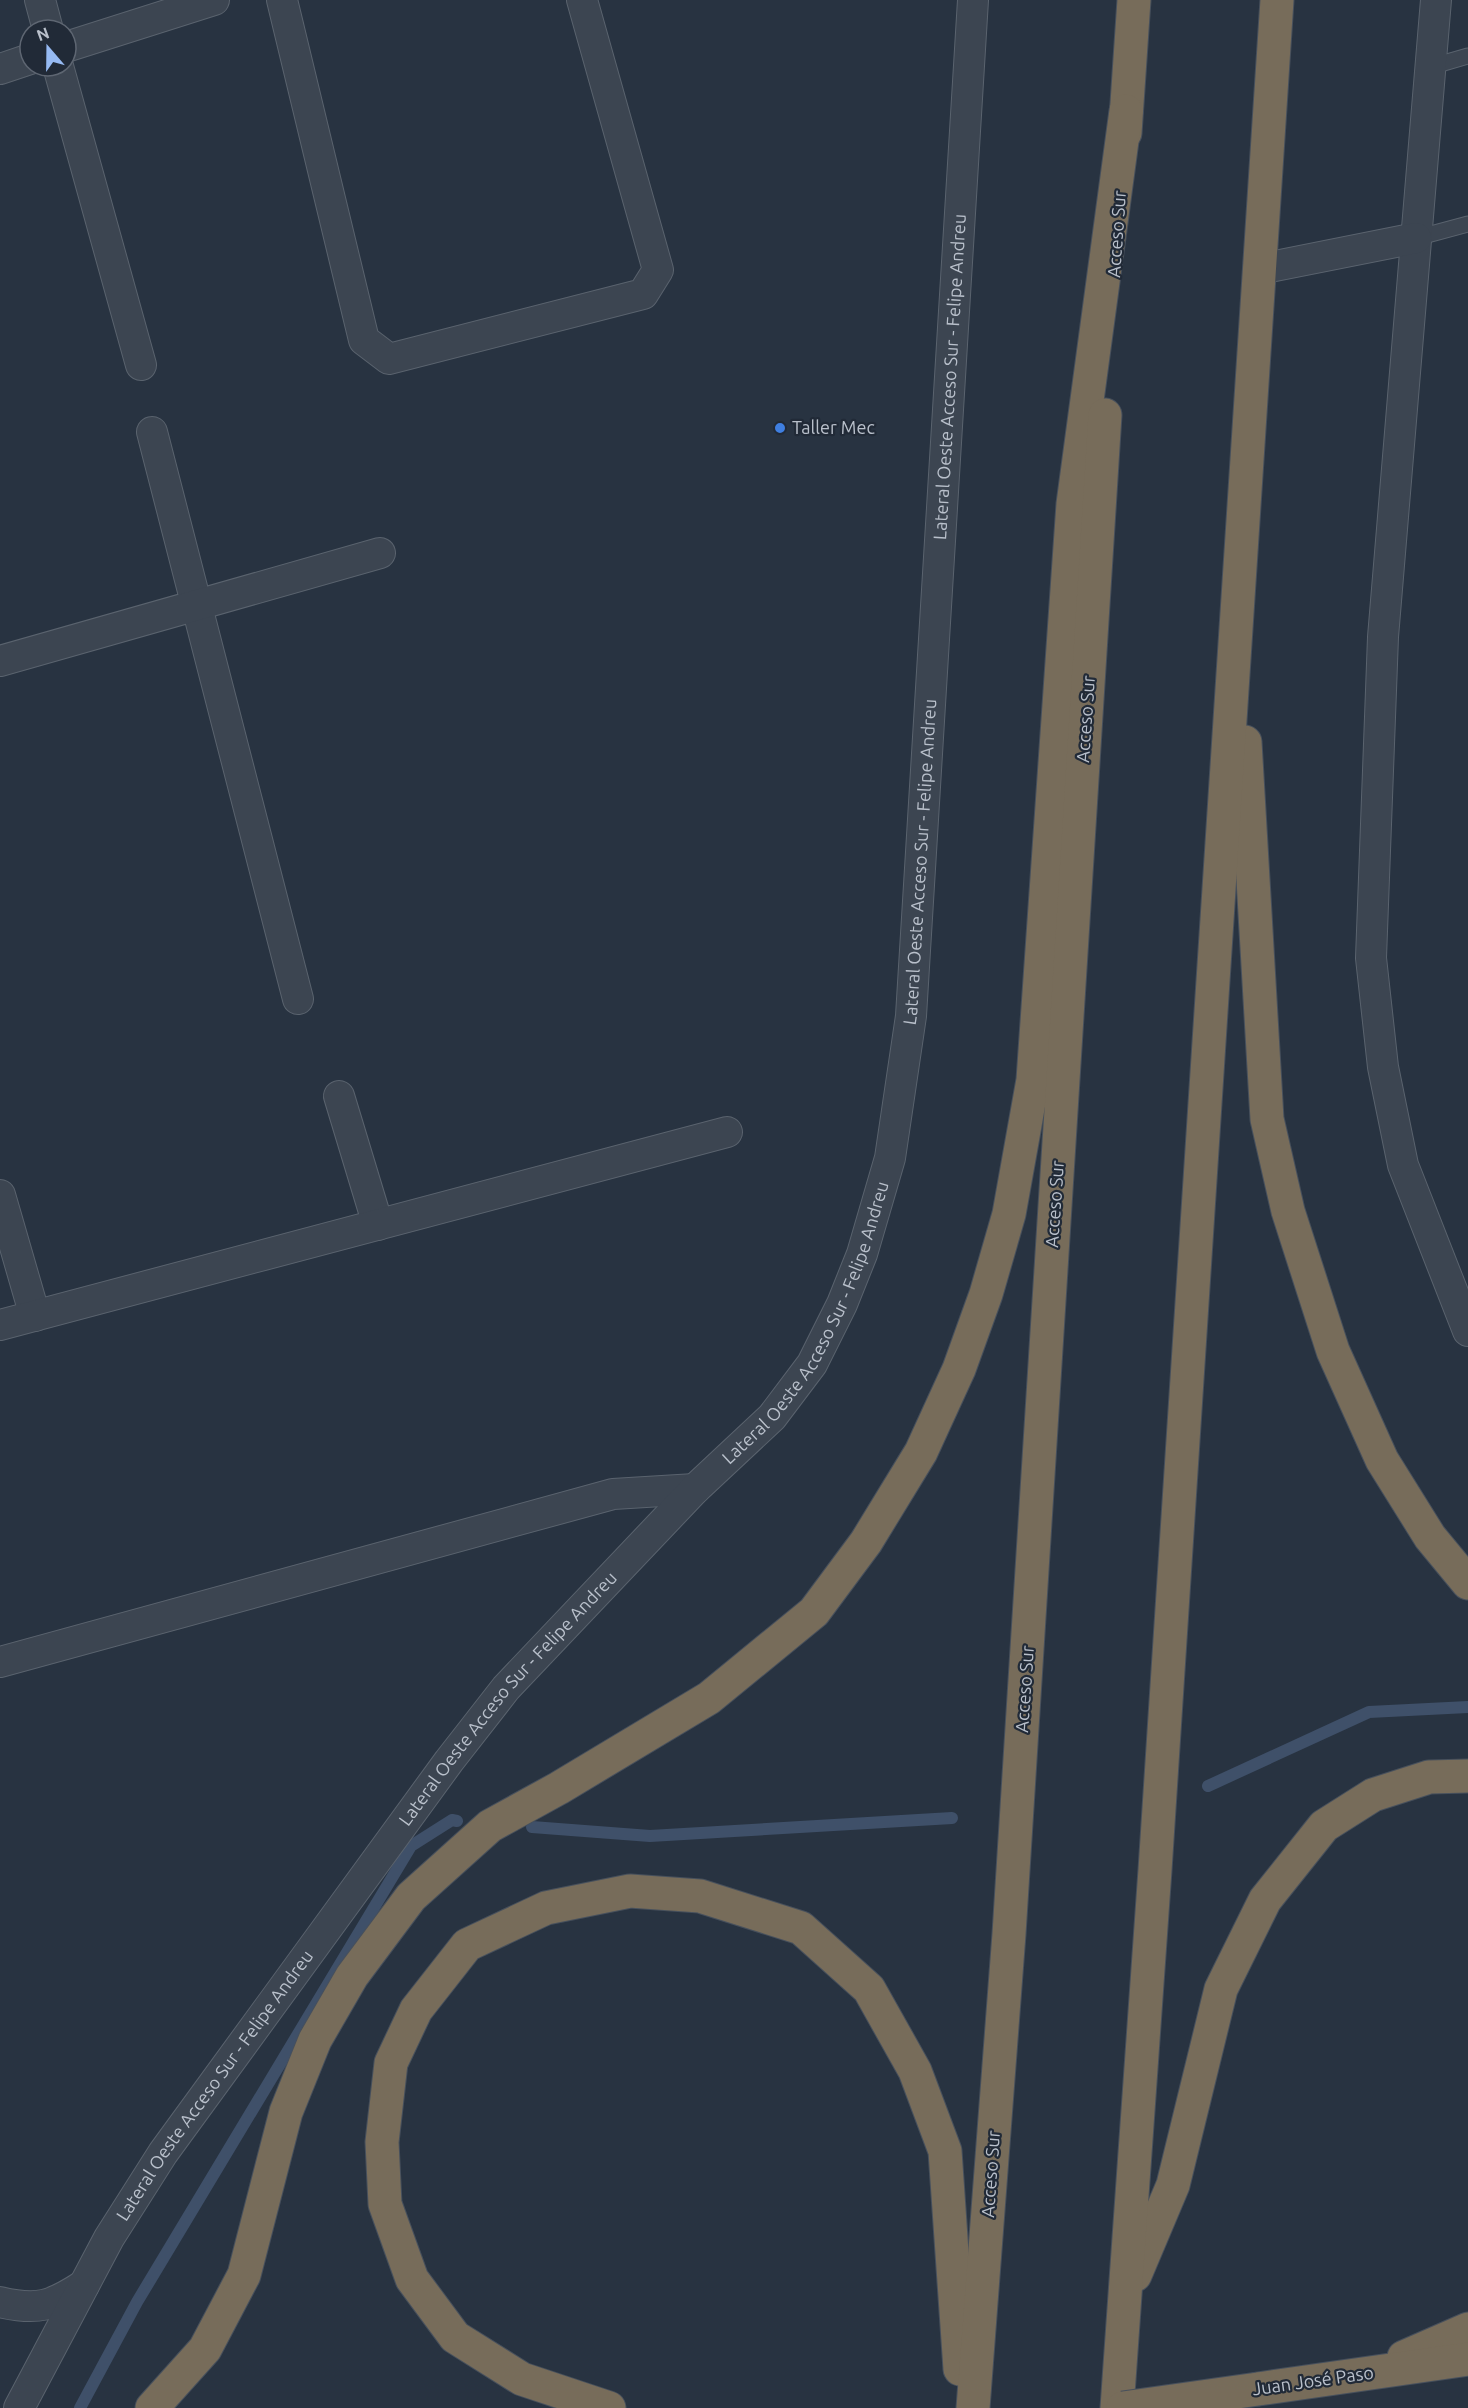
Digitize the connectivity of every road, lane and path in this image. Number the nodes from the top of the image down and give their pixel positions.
1 (40, 0) edge
2 (214, 0) edge
3 (282, 0) edge
4 (582, 0) edge
5 (973, 0) edge
6 (1134, 0) edge
7 (1277, 0) edge
8 (1436, 0) edge
9 (45, 18) edge
10 (78, 43) edge
11 (1468, 56) edge
12 (18, 63) edge
13 (1430, 67) junction
14 (0, 69) edge
15 (61, 78) edge
16 (1126, 111) junction
17 (1468, 224) edge
18 (1416, 238) junction
19 (1260, 269) junction
20 (141, 365) dead end
21 (152, 432) dead end
22 (380, 553) dead end
23 (1237, 593) junction
24 (198, 604) junction
25 (0, 661) edge
26 (298, 999) dead end
27 (339, 1095) dead end
28 (728, 1132) dead end
29 (0, 1195) edge
30 (378, 1225) junction
31 (35, 1316) junction
32 (0, 1325) edge
33 (1468, 1331) edge
34 (696, 1490) junction
35 (1468, 1583) edge
36 (0, 1662) edge
37 (1468, 1776) edge
38 (84, 2285) junction
39 (0, 2302) edge
40 (1123, 2302) junction
41 (1468, 2329) edge
42 (1468, 2360) edge
43 (1119, 2369) junction
44 (1369, 2373) junction
45 (19, 2408) edge
46 (152, 2408) edge
47 (609, 2408) edge
48 (965, 2408) edge
49 (973, 2408) edge
50 (1117, 2408) edge
51 (1123, 2408) edge
52 (1129, 2408) edge

1 - 9 street
2 - 10 street
3 - 4 street
5 - 34 street, Lateral Oeste Acceso Sur - Felipe Andreu
6 - 16 highway, Acceso Sur
7 - 19 highway
8 - 13 street
11 - 13 lane
12 - 14 street
13 - 18 street
15 - 20 street
16 - 46 highway
16 - 49 highway, Acceso Sur
17 - 18 lane
18 - 19 street
18 - 33 street
19 - 23 highway
21 - 24 street
22 - 24 street
23 - 35 highway
23 - 40 highway
24 - 25 street
24 - 26 street
27 - 30 street
28 - 30 street
29 - 31 street
30 - 31 street
31 - 32 street
34 - 36 street
34 - 38 street, Lateral Oeste Acceso Sur - Felipe Andreu
37 - 40 highway
38 - 39 street
38 - 45 street, Lateral Oeste Acceso Sur - Felipe Andreu
40 - 43 highway
41 - 44 highway
42 - 44 highway, Juan José Paso
43 - 50 highway
43 - 52 highway
44 - 51 highway, Juan José Paso, bridge
47 - 48 highway

